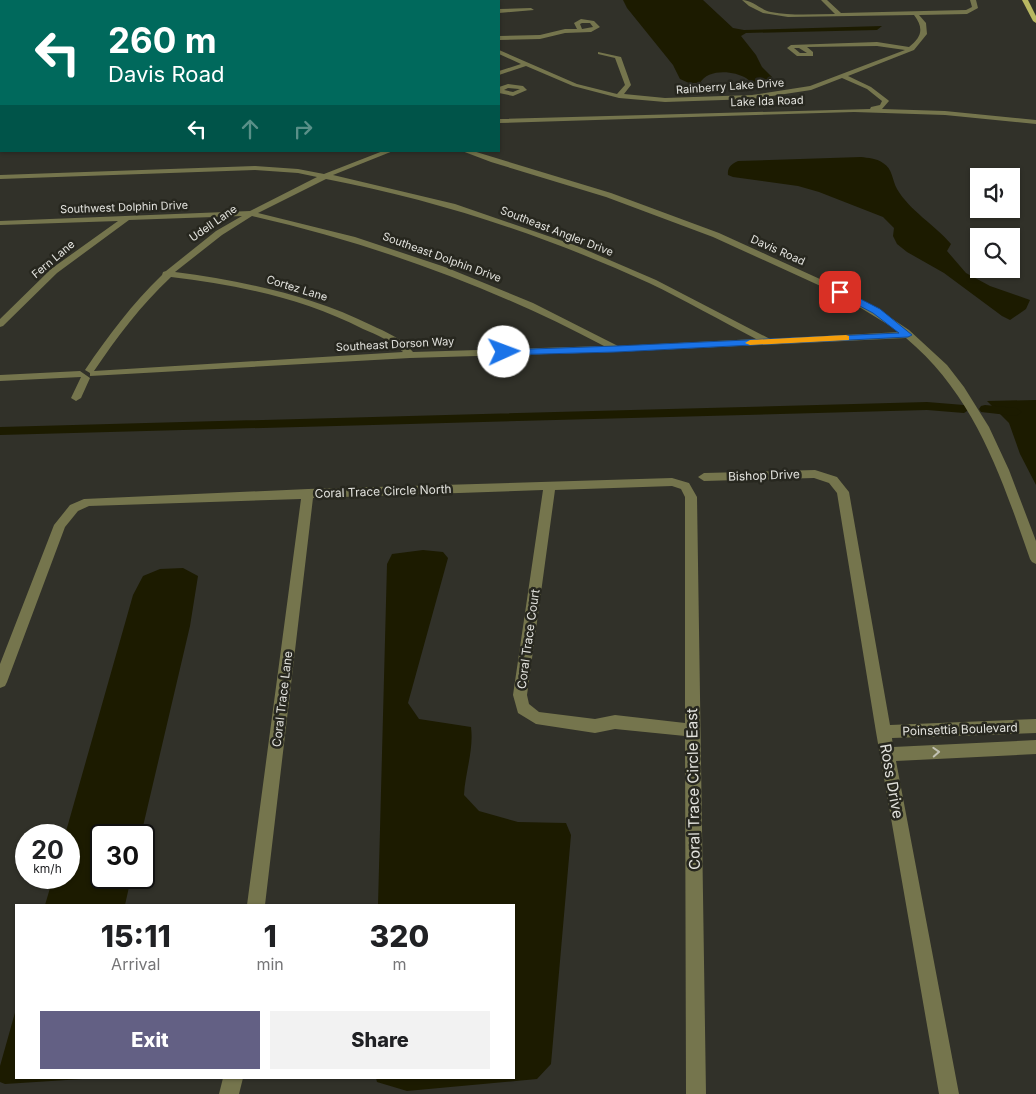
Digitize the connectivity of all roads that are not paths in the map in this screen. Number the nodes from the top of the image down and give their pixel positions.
1 (745, 0) edge
2 (824, 0) edge
3 (973, 0) edge
4 (1026, 0) edge
5 (532, 10) dead end
6 (500, 11) edge
7 (915, 13) junction
8 (840, 15) junction
9 (1036, 21) edge
10 (580, 30) dead end
11 (500, 38) edge
12 (801, 46) dead end
13 (912, 49) junction
14 (500, 52) edge
15 (600, 53) dead end
16 (526, 64) junction
17 (500, 74) edge
18 (839, 77) junction
19 (619, 96) junction
20 (873, 106) junction
21 (884, 106) junction
22 (666, 110) junction
23 (854, 110) junction
24 (500, 115) edge
25 (648, 116) junction
26 (1036, 117) edge
27 (500, 121) edge
28 (1036, 122) edge
29 (387, 152) edge
30 (468, 152) edge
31 (324, 175) junction
32 (0, 177) edge
33 (249, 213) junction
34 (126, 219) junction
35 (0, 223) edge
36 (166, 274) junction
37 (0, 324) edge
38 (908, 335) junction
39 (768, 342) junction
40 (616, 349) junction
41 (410, 355) junction
42 (87, 374) junction
43 (0, 378) edge
44 (76, 398) dead end
45 (704, 476) dead end
46 (824, 476) joint
47 (550, 486) junction
48 (685, 486) joint
49 (308, 493) junction
50 (1036, 558) edge
51 (0, 682) edge
52 (1036, 726) edge
53 (692, 730) junction
54 (883, 732) junction
55 (1036, 747) edge
56 (887, 754) junction
57 (256, 904) edge
58 (233, 1079) edge
59 (229, 1094) edge
60 (696, 1094) edge
61 (950, 1094) edge

1 - 8 street
2 - 8 street
3 - 7 street
4 - 9 main road
5 - 6 street
7 - 8 street
7 - 13 street
10 - 11 street
12 - 13 street
13 - 18 street, Rainberry Lake Drive
14 - 16 street, Rainberry Lake Drive
15 - 19 street
16 - 17 street
16 - 19 street, Rainberry Lake Drive
18 - 19 street, Rainberry Lake Drive
18 - 20 street
18 - 21 street
20 - 21 street, Lake Ida Road
20 - 22 street, Lake Ida Road
21 - 23 street
21 - 26 street, Lake Ida Road
22 - 24 street, Lake Ida Road
22 - 25 street
23 - 25 street, Lake Ida Road
23 - 28 street, Lake Ida Road
25 - 27 street, Lake Ida Road
29 - 31 street, Udell Lane
30 - 38 street, Davis Road
31 - 32 street, Southeast Angler Drive
31 - 33 street, Udell Lane
31 - 39 street, Southeast Angler Drive
33 - 34 street, Southwest Dolphin Drive
33 - 36 street, Udell Lane
33 - 40 street, Southeast Dolphin Drive
34 - 35 street, Southwest Dolphin Drive
34 - 37 street, Fern Lane
36 - 41 street, Cortez Lane
36 - 42 street, Udell Lane
38 - 39 street, Southeast Dorson Way
38 - 50 street, Davis Road
39 - 40 street, Southeast Dorson Way
40 - 41 street, Southeast Dorson Way
41 - 42 street, Southeast Dorson Way
42 - 43 street, Southeast Dorson Way
42 - 44 street, Udell Lane
45 - 46 street, Bishop Drive
46 - 54 street, Ross Drive
47 - 48 street, Coral Trace Circle North
47 - 49 street, Coral Trace Circle North
47 - 53 street, Coral Trace Court
48 - 53 street, Coral Trace Circle East
49 - 51 street, Coral Trace Circle North
49 - 57 street, Coral Trace Lane
52 - 54 street, Poinsettia Boulevard
53 - 60 street, Coral Trace Circle East
54 - 56 street, Ross Drive
56 -> 55 street, Poinsettia Boulevard
56 - 61 street, Ross Drive
58 - 59 street

